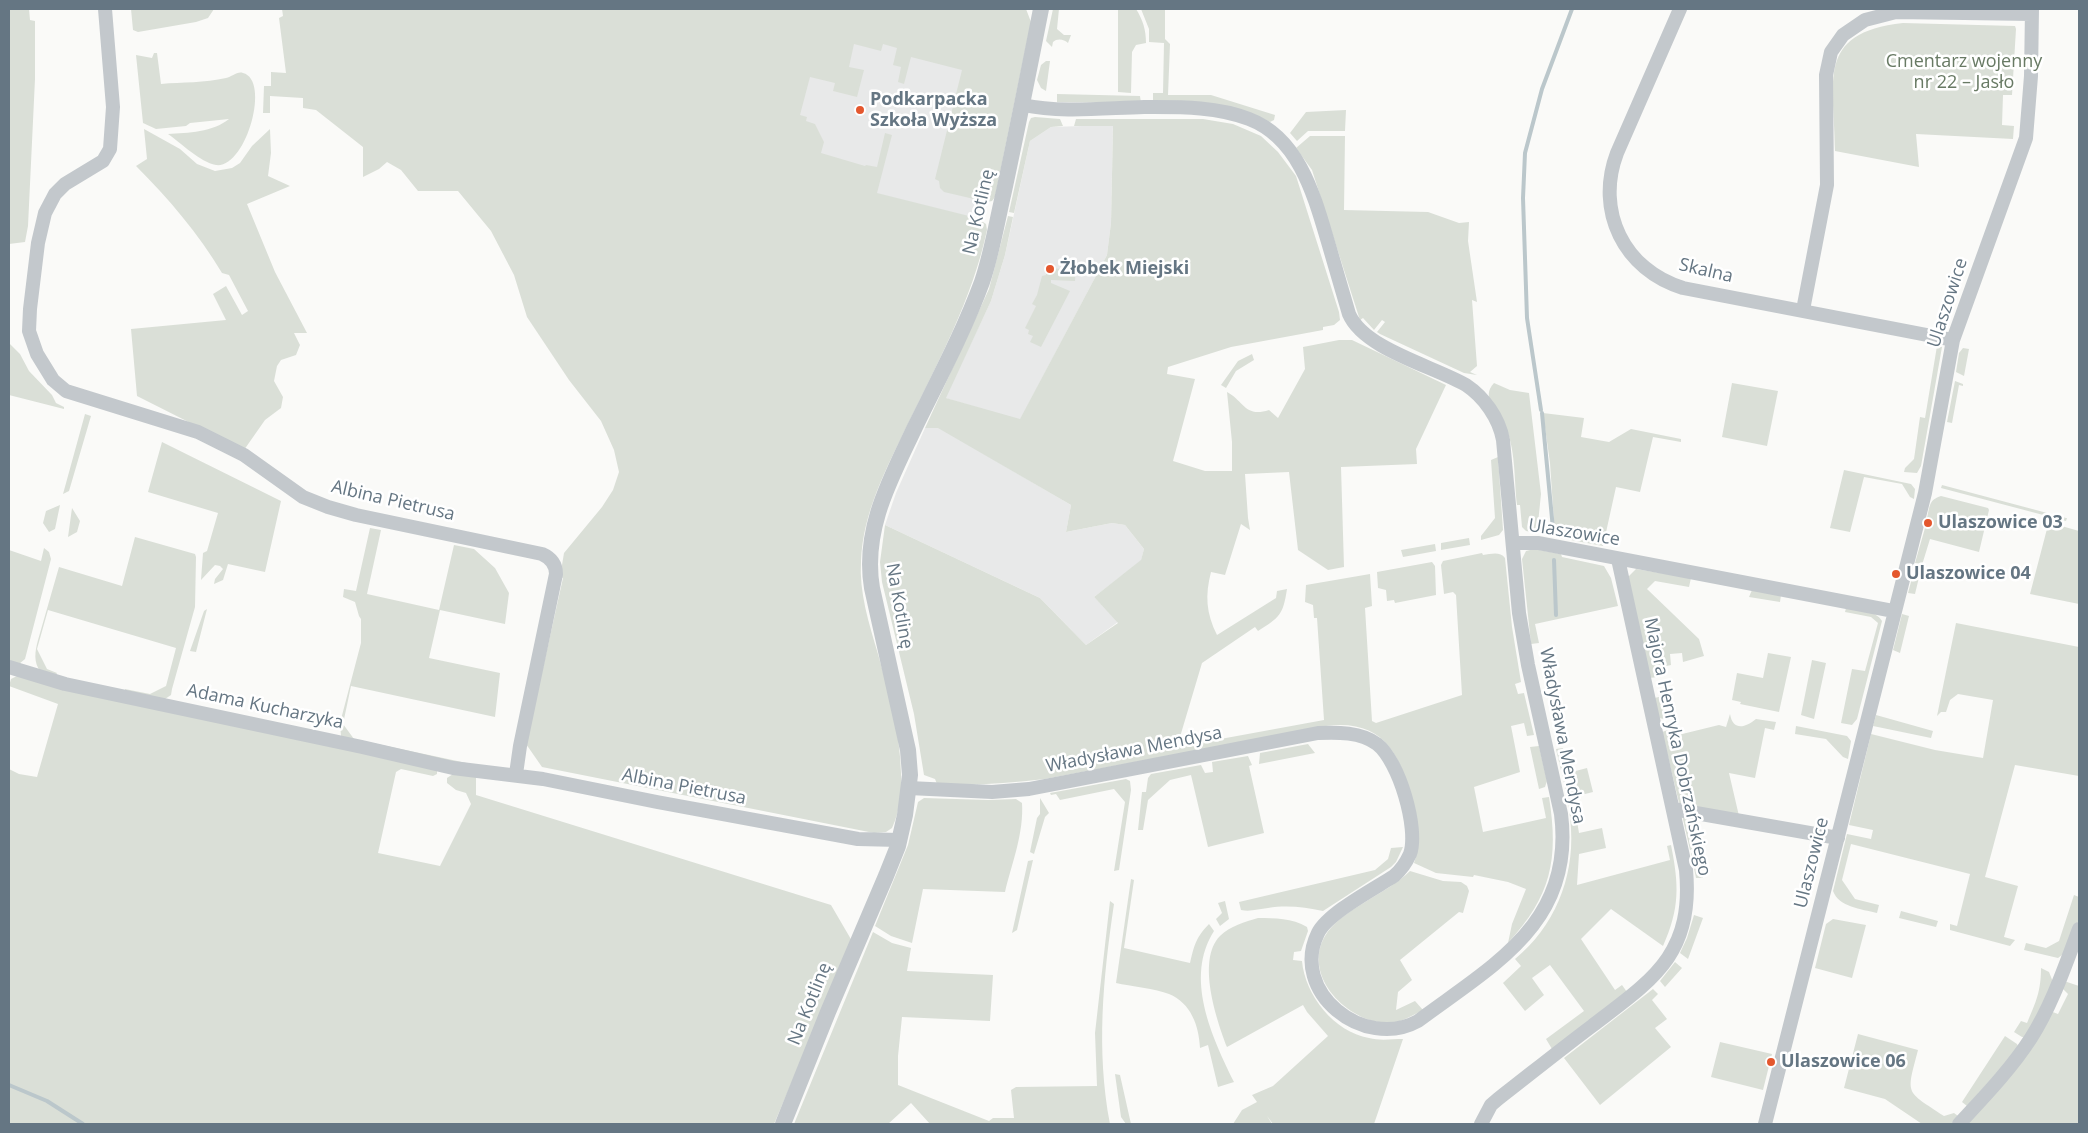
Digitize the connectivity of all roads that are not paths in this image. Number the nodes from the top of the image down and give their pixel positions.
1 (105, 9) edge
2 (1041, 9) edge
3 (1680, 9) edge
4 (2032, 11) edge
5 (1023, 105) junction
6 (1803, 310) junction
7 (1953, 340) junction
8 (1513, 543) junction
9 (1618, 559) junction
10 (1894, 611) junction
11 (9, 667) edge
12 (516, 774) junction
13 (909, 788) junction
14 (1674, 810) junction
15 (1838, 838) junction
16 (900, 840) junction
17 (2079, 929) edge
18 (783, 1124) edge
19 (1481, 1124) edge
20 (1765, 1124) edge
21 (1959, 1124) edge

1 - 12 street, Albina Pietrusa
2 - 5 street, Na Kotlinę
3 - 6 street, Skalna
4 - 6 street
4 - 7 street, Ulaszowice
5 - 8 street, Władysława Mendysa
5 - 13 street, Na Kotlinę
6 - 7 street, Skalna
7 - 10 street, Ulaszowice
8 - 9 street, Ulaszowice
8 - 13 street, Władysława Mendysa
9 - 10 street, Ulaszowice
9 - 14 street, Majora Henryka Dobrzańskiego
10 - 15 street, Ulaszowice
11 - 12 street, Adama Kucharzyka
12 - 16 street, Albina Pietrusa
13 - 16 street, Na Kotlinę
14 - 15 street
14 - 19 street, Majora Henryka Dobrzańskiego
15 - 20 street, Ulaszowice
16 - 18 street, Na Kotlinę
17 - 21 street

